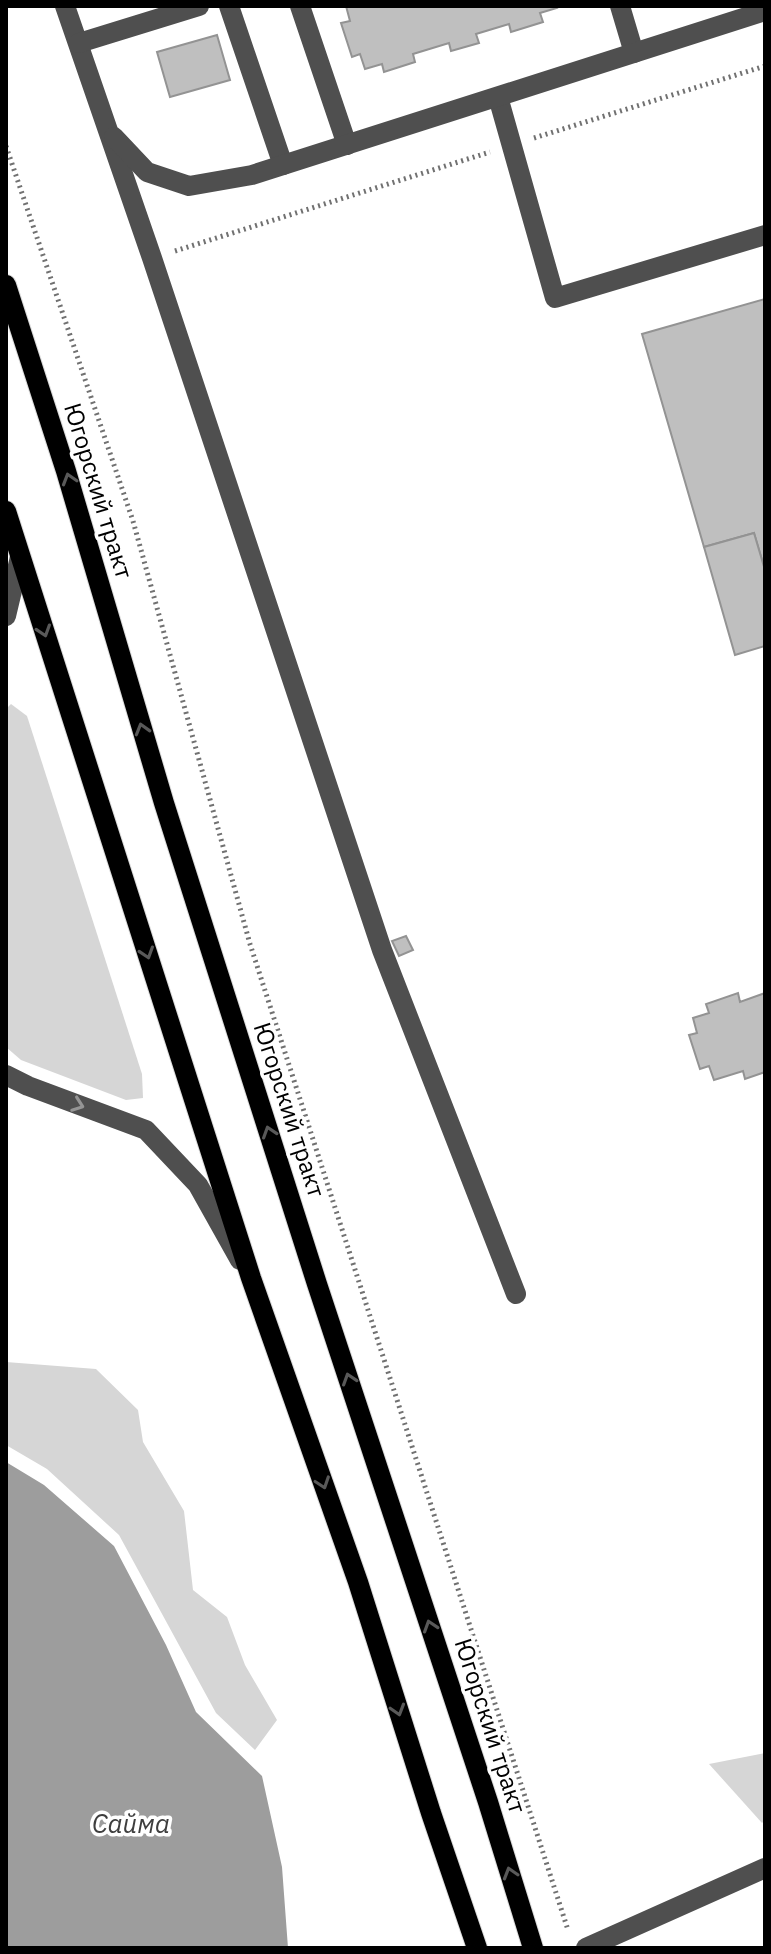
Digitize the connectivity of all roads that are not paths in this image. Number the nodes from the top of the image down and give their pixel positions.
1 (65, 6) edge
2 (199, 6) edge
3 (229, 6) edge
4 (300, 6) edge
5 (620, 6) edge
6 (765, 11) edge
7 (79, 43) junction
8 (634, 53) junction
9 (498, 97) junction
10 (109, 131) junction
11 (347, 145) junction
12 (283, 165) junction
13 (765, 235) edge
14 (6, 285) edge
15 (6, 511) edge
16 (20, 557) junction
17 (6, 616) edge
18 (6, 1075) edge
19 (251, 1278) junction
20 (516, 1294) dead end
21 (765, 1868) edge
22 (477, 1948) edge
23 (533, 1948) edge
24 (586, 1948) edge

1 - 7 lane
2 - 7 lane
3 - 12 lane
4 - 11 lane
5 - 8 lane
6 - 8 lane
7 - 10 lane
8 - 9 lane
9 - 11 lane
9 - 13 lane
10 - 12 lane
10 - 20 lane
11 - 12 lane
23 -> 14 main road, Югорский тракт
15 - 16 main road
16 - 17 lane
16 -> 19 main road
18 -> 19 lane
19 -> 22 main road
21 - 24 lane

